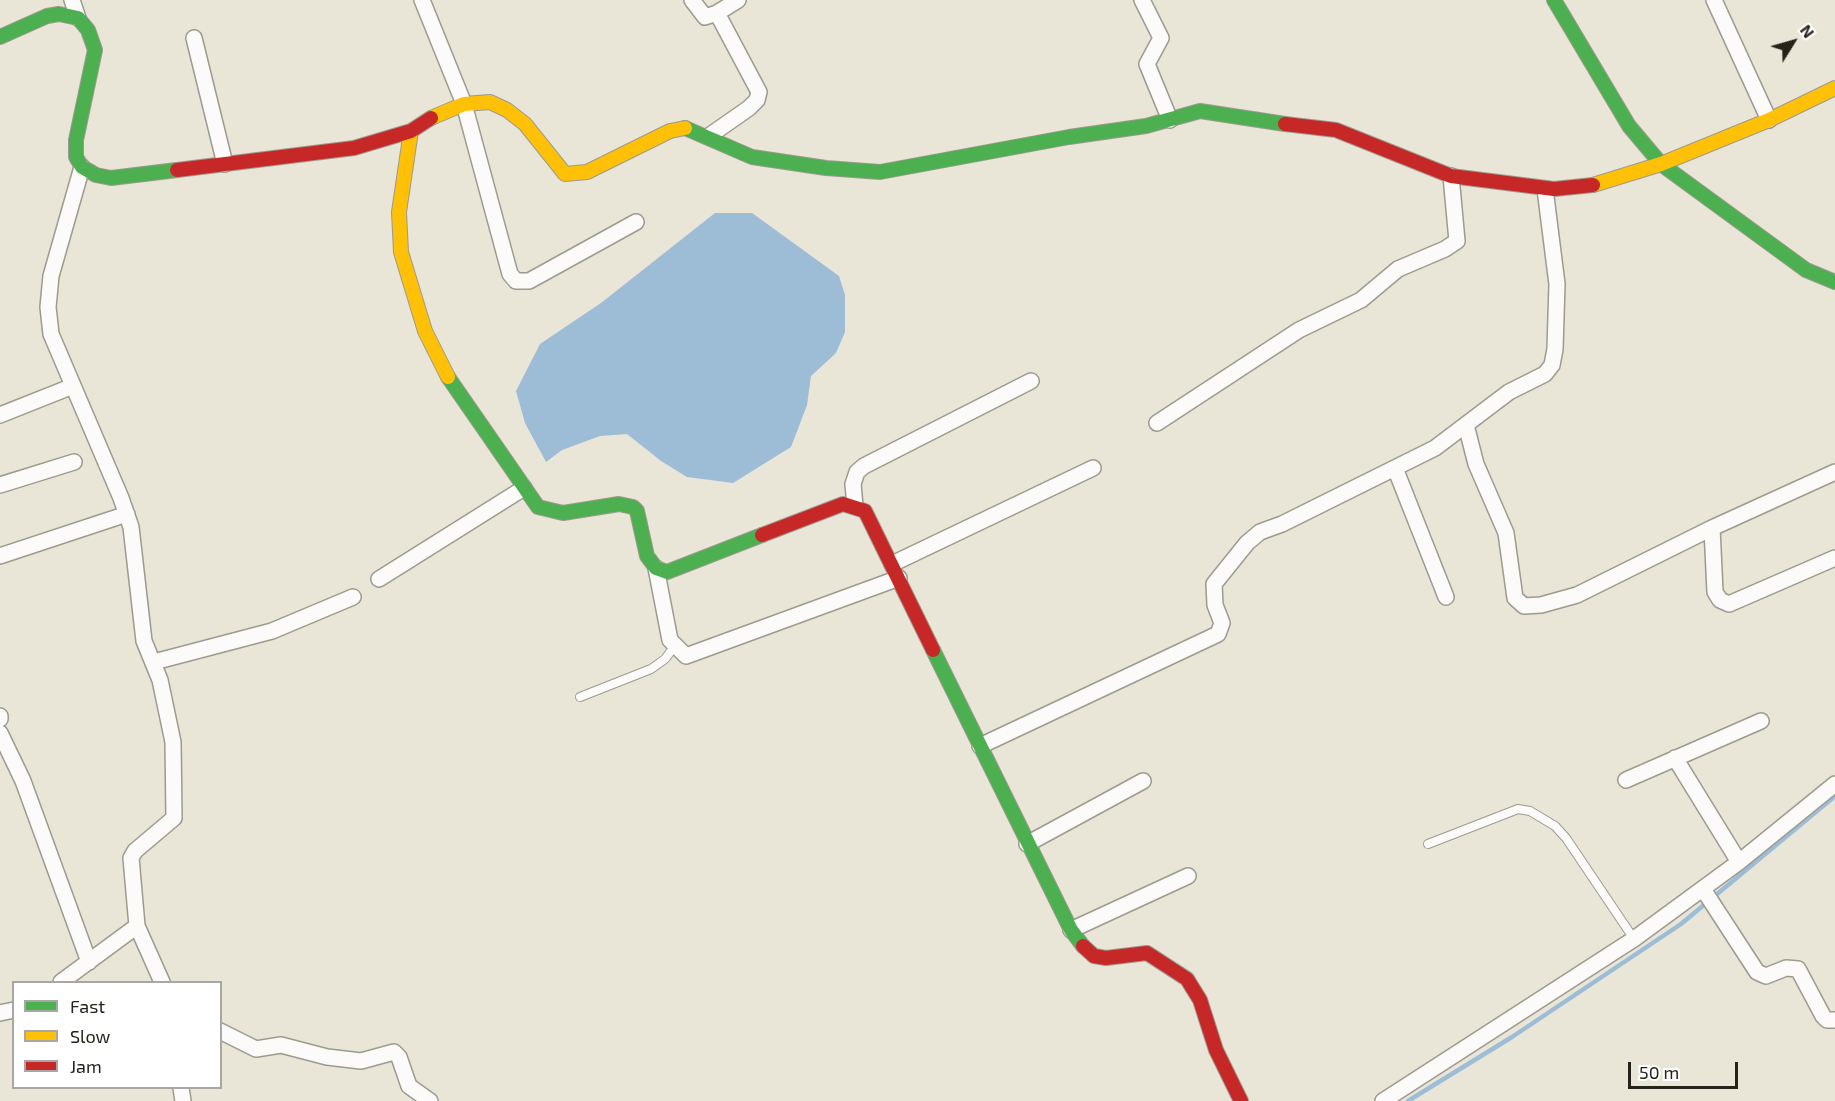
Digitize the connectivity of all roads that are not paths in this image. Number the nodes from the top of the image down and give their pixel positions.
1 (72, 0) edge
2 (692, 0) edge
3 (738, 0) edge
4 (1142, 0) edge
5 (1554, 0) edge
6 (1714, 0) edge
7 (428, 3) edge
8 (717, 13) junction
9 (78, 18) junction
10 (0, 37) edge
11 (194, 38) dead end
12 (1835, 88) edge
13 (464, 104) junction
14 (1769, 120) junction
15 (1159, 123) junction
16 (411, 131) junction
17 (708, 135) junction
18 (225, 164) junction
19 (1661, 164) junction
20 (81, 168) junction
21 (1451, 176) junction
22 (1545, 189) junction
23 (636, 222) dead end
24 (1835, 282) edge
25 (1031, 381) dead end
26 (73, 386) junction
27 (0, 415) edge
28 (1157, 423) dead end
29 (1467, 425) junction
30 (74, 462) dead end
31 (1093, 468) dead end
32 (1395, 468) junction
33 (1835, 472) edge
34 (0, 485) edge
35 (524, 488) junction
36 (855, 506) junction
37 (127, 514) junction
38 (1712, 528) junction
39 (0, 555) edge
40 (1835, 558) edge
41 (656, 568) junction
42 (895, 572) junction
43 (379, 579) dead end
44 (353, 597) dead end
45 (1446, 597) dead end
46 (674, 647) junction
47 (154, 662) junction
48 (580, 697) dead end
49 (1761, 721) dead end
50 (0, 733) edge
51 (980, 746) junction
52 (1675, 759) junction
53 (1626, 780) dead end
54 (1143, 781) dead end
55 (1835, 784) edge
56 (1027, 844) junction
57 (1428, 844) dead end
58 (1739, 862) junction
59 (1188, 876) dead end
60 (1708, 897) junction
61 (137, 926) junction
62 (1071, 930) junction
63 (1634, 939) junction
64 (89, 962) junction
65 (62, 981) edge
66 (162, 981) edge
67 (1835, 1020) edge
68 (222, 1032) edge
69 (430, 1101) edge
70 (1241, 1101) edge
71 (1383, 1101) edge

1 - 9 street
2 - 8 street
3 - 8 street
4 - 15 street
5 - 19 street
6 - 14 street
7 - 13 street
8 - 17 street
9 - 10 street
9 - 20 street
11 - 18 street
12 - 14 street
13 - 16 street
13 - 17 street
13 - 23 street
14 - 19 street
15 - 17 street
15 - 21 street
16 - 18 street
16 - 35 street
18 - 20 street
19 - 22 street
19 - 24 street
20 - 26 street
21 - 22 street
21 - 28 street
22 - 29 street
25 - 36 street
26 - 27 street
26 - 37 street
29 - 32 street
29 - 38 street
30 - 34 street
31 - 42 street
32 - 45 street
32 - 51 street
33 - 38 street
35 - 41 street
35 - 43 street
36 - 41 street
36 - 42 street
37 - 39 street
37 - 47 street
38 - 40 street
41 - 46 street
42 - 46 street
42 - 51 street
44 - 47 street
46 - 48 lane
47 - 61 street
49 - 52 street
50 - 64 street
51 - 56 street
52 - 53 street
52 - 58 street
54 - 56 street
55 - 58 street
56 - 62 street
57 - 63 lane
58 - 60 street
59 - 62 street
60 - 63 street
60 - 67 street
61 - 64 street
61 - 66 street
62 - 70 street
63 - 71 street
64 - 65 street
68 - 69 street

